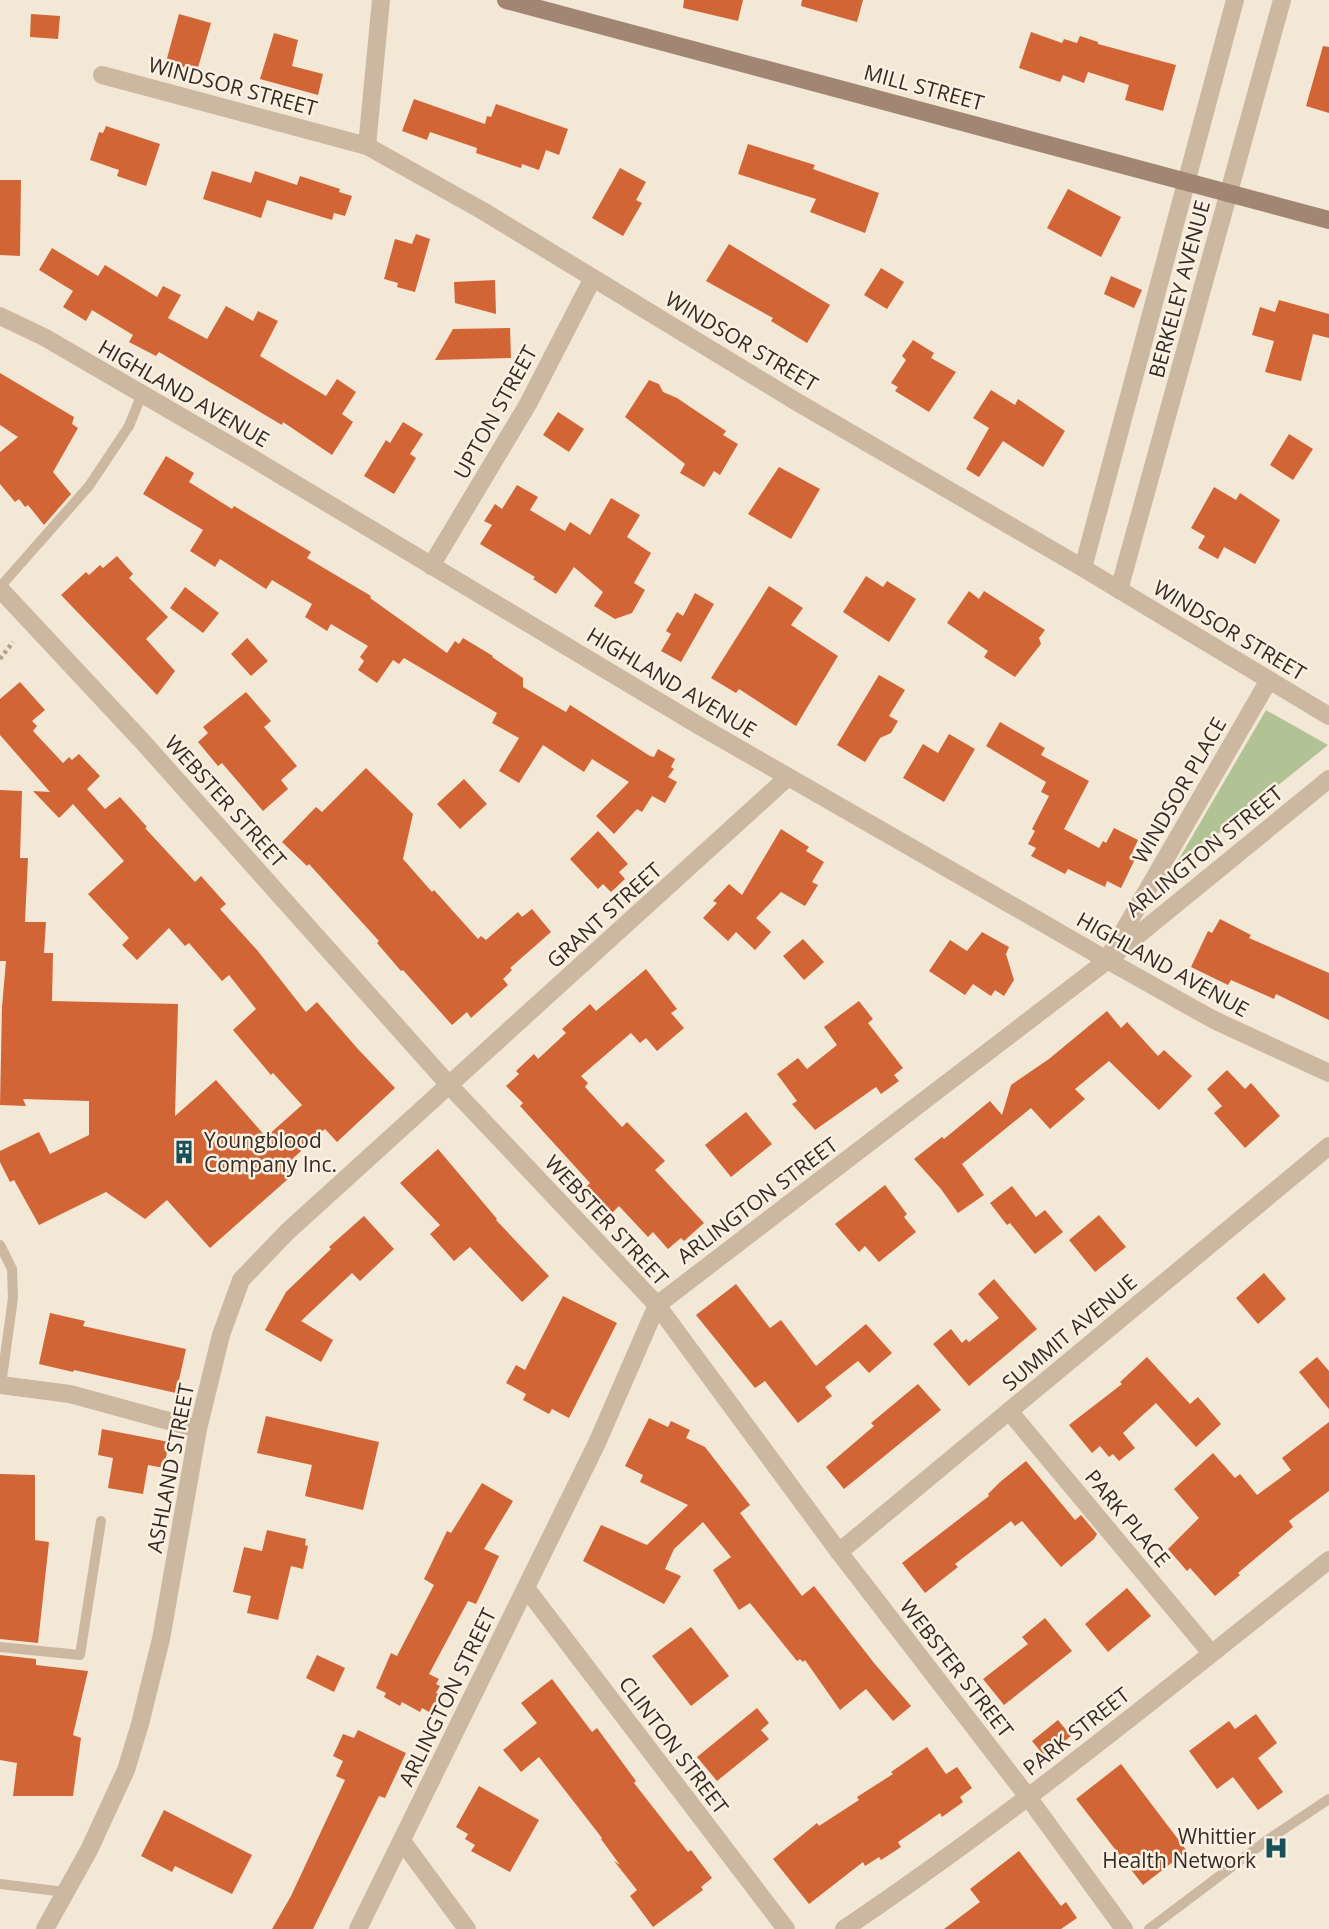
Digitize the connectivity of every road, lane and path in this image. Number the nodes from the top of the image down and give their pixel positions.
1 (381, 0) edge
2 (506, 0) edge
3 (1235, 0) edge
4 (1282, 0) edge
5 (103, 75) dead end
6 (367, 146) junction
7 (1187, 182) junction
8 (1229, 193) junction
9 (1329, 220) edge
10 (593, 278) junction
11 (0, 316) edge
12 (142, 394) junction
13 (431, 566) junction
14 (1083, 568) junction
15 (0, 588) edge
16 (1119, 590) junction
17 (13, 642) dead end
18 (0, 659) edge
19 (1269, 680) junction
20 (1329, 716) edge
21 (788, 777) junction
22 (1329, 779) edge
23 (1107, 960) junction
24 (1329, 1073) edge
25 (450, 1086) junction
26 (1329, 1146) edge
27 (0, 1245) edge
28 (12, 1269) junction
29 (0, 1273) edge
30 (657, 1306) junction
31 (1, 1385) edge
32 (1009, 1411) junction
33 (198, 1429) junction
34 (101, 1521) dead end
35 (839, 1552) junction
36 (1329, 1560) edge
37 (526, 1588) junction
38 (0, 1647) edge
39 (1212, 1653) junction
40 (1028, 1797) junction
41 (1329, 1799) edge
42 (402, 1841) junction
43 (0, 1884) edge
44 (65, 1892) junction
45 (44, 1929) edge
46 (358, 1929) edge
47 (467, 1929) edge
48 (786, 1929) edge
49 (844, 1929) edge
50 (1124, 1929) edge
51 (1149, 1929) edge

1 - 6 street
2 - 7 main road, MILL STREET
3 - 7 street, BERKELEY AVENUE
4 - 8 street, BERKELEY AVENUE
5 - 6 street, WINDSOR STREET
6 - 10 street, WINDSOR STREET
7 - 8 main road, MILL STREET
7 - 14 street, BERKELEY AVENUE
8 - 9 main road, MILL STREET
8 - 16 street, BERKELEY AVENUE
10 - 13 street, UPTON STREET
10 - 14 street, WINDSOR STREET
11 - 12 street, HIGHLAND AVENUE
12 - 13 street, HIGHLAND AVENUE
12 - 15 lane
13 - 21 street, HIGHLAND AVENUE
14 - 16 street, WINDSOR STREET
15 - 25 street, WEBSTER STREET
16 - 19 street, WINDSOR STREET
17 - 18 path
19 - 20 street, WINDSOR STREET
19 - 23 street, WINDSOR PLACE
21 - 23 street, HIGHLAND AVENUE
21 - 25 street, GRANT STREET
22 - 23 street, ARLINGTON STREET
23 - 24 street, HIGHLAND AVENUE
23 - 30 street, ARLINGTON STREET
25 - 30 street, WEBSTER STREET
25 - 33 street, ASHLAND STREET
26 - 32 street, SUMMIT AVENUE
27 - 28 lane
28 - 29 lane
28 - 31 lane
30 - 35 street, WEBSTER STREET
30 - 37 street, ARLINGTON STREET
31 - 33 street
32 - 35 street, SUMMIT AVENUE
32 - 39 street, PARK PLACE
33 - 44 street, ASHLAND STREET
34 - 38 lane
35 - 40 street, WEBSTER STREET
36 - 39 street, PARK STREET
37 - 42 street, ARLINGTON STREET
37 - 48 street, CLINTON STREET
39 - 40 street, PARK STREET
40 - 49 street, PARK STREET
40 - 50 street, WEBSTER STREET
41 - 51 lane
42 - 46 street, ARLINGTON STREET
42 - 47 street
43 - 44 lane
44 - 45 street, ASHLAND STREET

